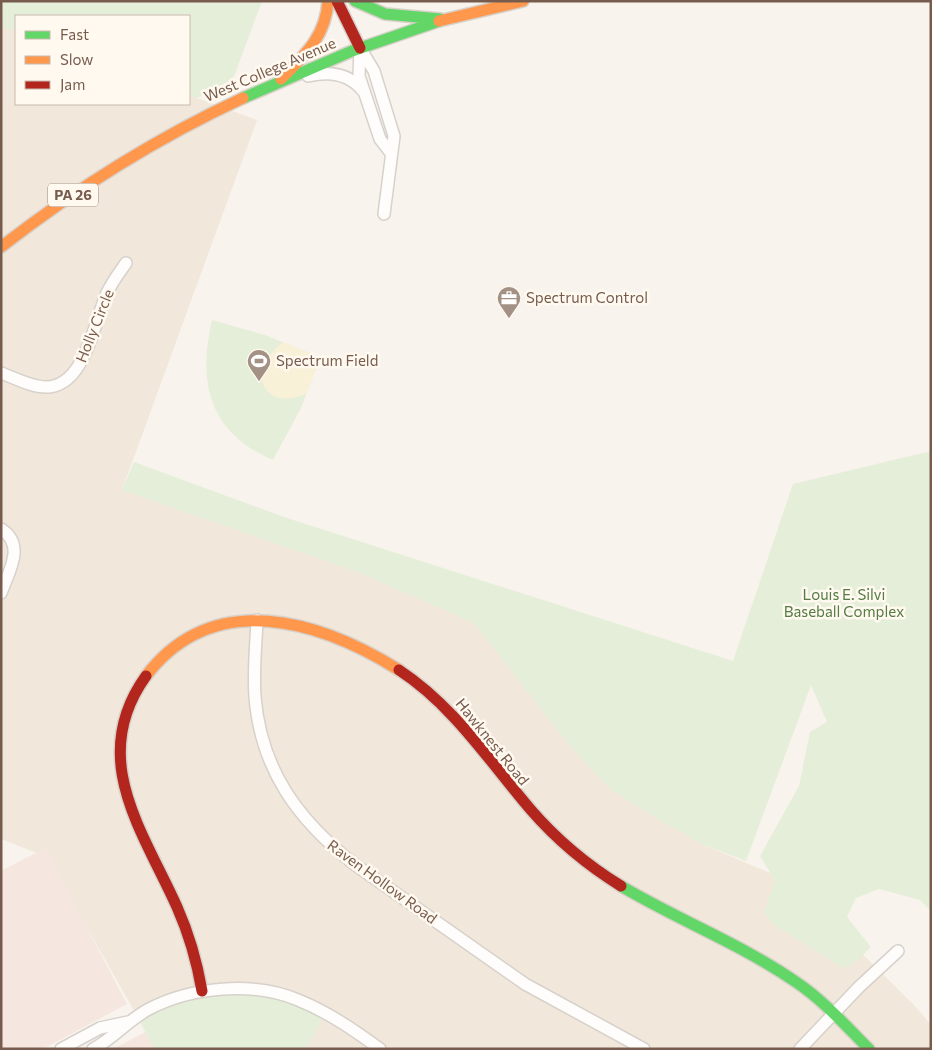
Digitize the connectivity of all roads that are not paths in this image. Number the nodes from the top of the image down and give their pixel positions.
1 (328, 1) edge
2 (337, 1) edge
3 (355, 1) edge
4 (523, 1) edge
5 (445, 19) junction
6 (360, 48) junction
7 (279, 81) junction
8 (366, 94) junction
9 (390, 152) junction
10 (384, 214) dead end
11 (1, 247) edge
12 (126, 263) dead end
13 (1, 373) edge
14 (1, 529) edge
15 (1, 593) edge
16 (257, 620) junction
17 (898, 951) dead end
18 (202, 991) junction
19 (834, 1014) junction
20 (128, 1022) junction
21 (61, 1049) edge
22 (93, 1049) edge
23 (380, 1049) edge
24 (644, 1049) edge
25 (800, 1049) edge
26 (869, 1049) edge

1 - 7 street
2 - 6 street
3 - 5 street
4 - 5 street, West College Avenue / PA 26
5 - 6 street, West College Avenue / PA 26
6 - 7 street, West College Avenue / PA 26
6 - 8 street
6 - 9 street
7 - 8 street
7 - 11 street, West College Avenue / PA 26
8 - 9 street
9 - 10 street
12 - 13 street, Holly Circle
14 - 15 street
16 - 18 street, Hawknest Road
16 - 19 street, Hawknest Road
16 - 24 street, Raven Hollow Road
17 - 19 street
18 - 20 street
18 - 23 street
19 - 25 street
19 - 26 street, Hawknest Road
20 - 21 street
20 - 22 street

